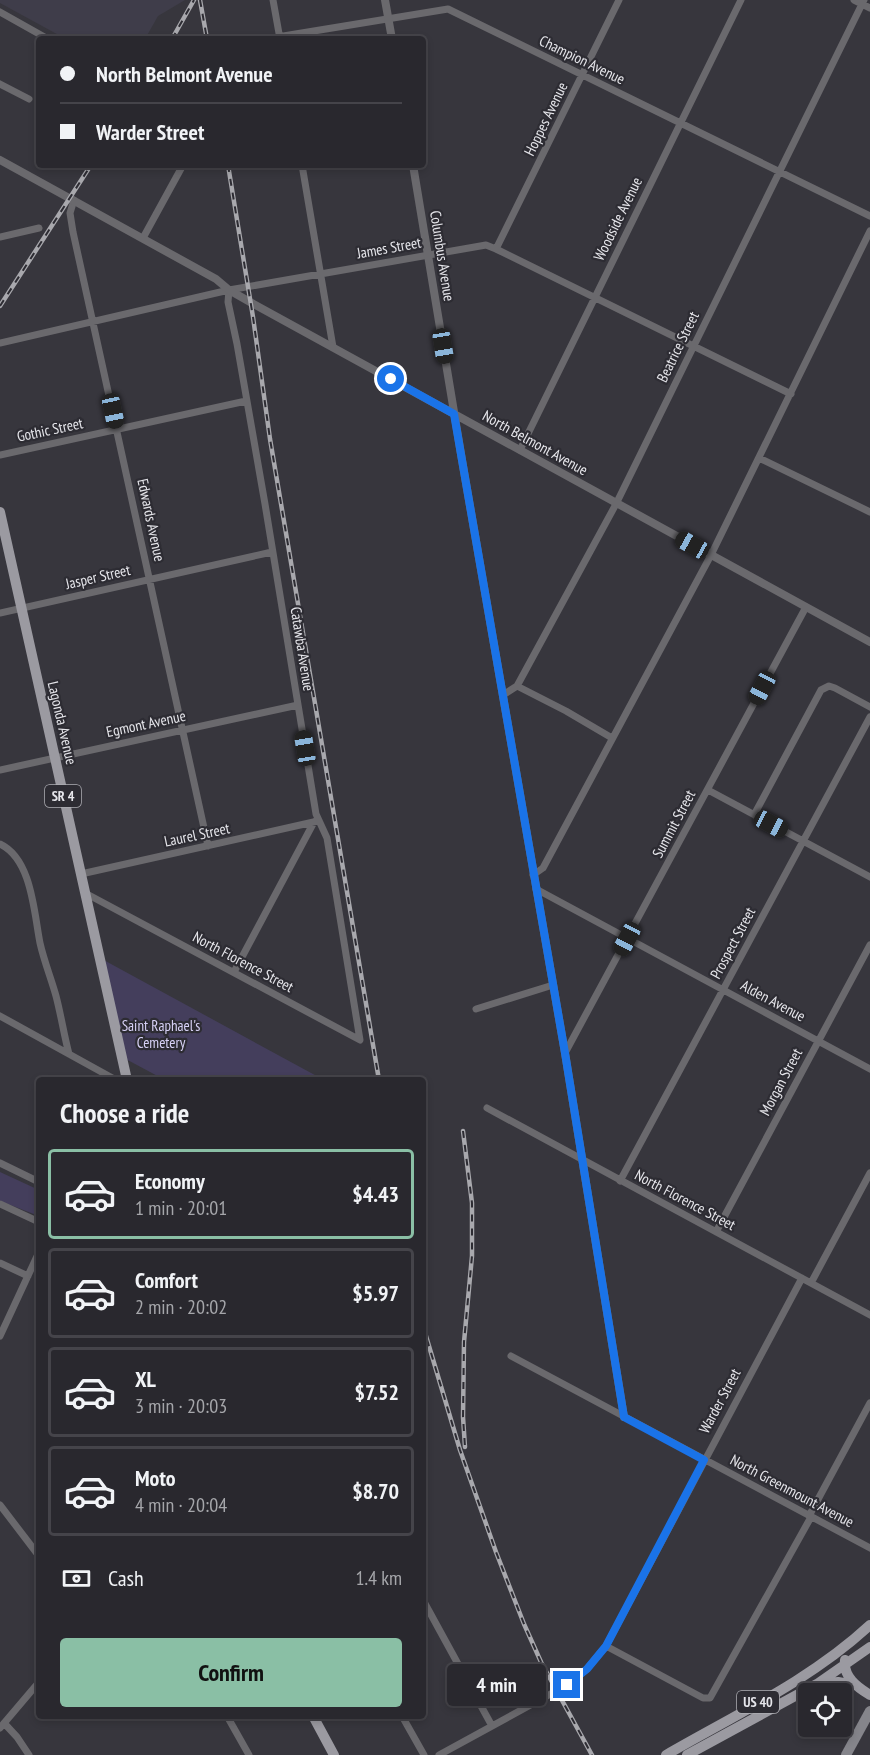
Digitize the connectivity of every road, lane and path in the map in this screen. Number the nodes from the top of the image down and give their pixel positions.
1 (273, 0) edge
2 (385, 0) edge
3 (619, 0) edge
4 (741, 0) edge
5 (854, 0) edge
6 (863, 2) edge
7 (870, 8) edge
8 (0, 12) edge
9 (388, 18) junction
10 (43, 36) edge
11 (280, 36) edge
12 (291, 36) edge
13 (391, 36) edge
14 (582, 75) junction
15 (0, 84) edge
16 (29, 99) dead end
17 (681, 124) junction
18 (0, 160) edge
19 (181, 168) edge
20 (302, 168) edge
21 (414, 168) edge
22 (779, 172) junction
23 (74, 200) junction
24 (870, 216) edge
25 (39, 228) dead end
26 (870, 231) edge
27 (0, 237) edge
28 (143, 238) junction
29 (867, 247) edge
30 (496, 249) junction
31 (428, 255) junction
32 (320, 273) junction
33 (229, 290) junction
34 (595, 297) junction
35 (93, 322) junction
36 (0, 343) edge
37 (694, 346) junction
38 (333, 347) junction
39 (791, 394) junction
40 (246, 401) junction
41 (454, 414) junction
42 (117, 429) junction
43 (519, 450) junction
44 (0, 455) edge
45 (759, 458) junction
46 (616, 504) junction
47 (0, 512) edge
48 (870, 512) edge
49 (272, 552) junction
50 (711, 555) junction
51 (150, 580) junction
52 (806, 607) junction
53 (21, 608) junction
54 (0, 613) edge
55 (870, 642) edge
56 (517, 686) junction
57 (502, 695) junction
58 (298, 705) junction
59 (870, 707) edge
60 (870, 717) edge
61 (183, 730) junction
62 (612, 738) junction
63 (55, 758) junction
64 (0, 770) edge
65 (708, 790) junction
66 (754, 815) junction
67 (316, 822) junction
68 (803, 841) junction
69 (2, 844) edge
70 (208, 846) junction
71 (81, 874) junction
72 (533, 875) junction
73 (870, 877) edge
74 (536, 889) junction
75 (86, 893) junction
76 (627, 939) junction
77 (870, 945) edge
78 (234, 972) junction
79 (553, 985) junction
80 (723, 990) junction
81 (476, 1009) dead end
82 (355, 1010) joint
83 (0, 1016) edge
84 (818, 1041) junction
85 (565, 1053) junction
86 (69, 1054) junction
87 (870, 1069) edge
88 (111, 1077) edge
89 (126, 1077) edge
90 (487, 1108) dead end
91 (581, 1160) junction
92 (0, 1163) edge
93 (870, 1173) edge
94 (36, 1181) edge
95 (620, 1181) junction
96 (0, 1204) edge
97 (36, 1221) edge
98 (716, 1232) junction
99 (36, 1259) edge
100 (0, 1263) edge
101 (28, 1276) junction
102 (802, 1278) junction
103 (811, 1283) junction
104 (870, 1315) edge
105 (3, 1319) edge
106 (0, 1336) edge
107 (511, 1356) dead end
108 (870, 1403) edge
109 (624, 1417) junction
110 (704, 1460) junction
111 (0, 1505) edge
112 (810, 1516) junction
113 (870, 1548) edge
114 (36, 1552) edge
115 (426, 1605) edge
116 (870, 1625) edge
117 (848, 1645) junction
118 (606, 1646) junction
119 (870, 1647) edge
120 (844, 1666) junction
121 (818, 1683) edge
122 (828, 1683) edge
123 (843, 1683) edge
124 (854, 1685) joint
125 (36, 1686) edge
126 (798, 1694) edge
127 (870, 1695) edge
128 (870, 1711) edge
129 (229, 1719) edge
130 (315, 1719) edge
131 (404, 1719) edge
132 (2, 1726) edge
133 (492, 1726) junction
134 (29, 1755) edge
135 (249, 1755) edge
136 (334, 1755) edge
137 (424, 1755) edge
138 (439, 1755) edge
139 (666, 1755) edge
140 (687, 1755) edge
141 (846, 1755) edge

1 - 11 street
2 - 9 street
3 - 14 street, Hoppes Avenue
4 - 17 street, Woodside Avenue
5 - 6 street
6 - 7 street
6 - 22 street, Beatrice Street
8 - 10 street
9 - 12 street, Champion Avenue
9 - 13 street
9 - 14 street, Champion Avenue
14 - 17 street, Champion Avenue
14 - 30 street, Hoppes Avenue
15 - 16 street
17 - 22 street, Champion Avenue
17 - 34 street, Woodside Avenue
18 - 23 street, North Belmont Avenue
19 - 28 street
20 - 32 street
21 - 31 street, Columbus Avenue
22 - 24 street, Champion Avenue
22 - 37 street, Beatrice Street
23 - 28 street, North Belmont Avenue
23 - 35 street, Edwards Avenue
25 - 27 street
26 - 29 street
28 - 33 street, North Belmont Avenue
29 - 39 street
30 - 31 street, James Street
30 - 34 street, James Street
31 - 32 street, James Street
31 - 41 street, Columbus Avenue
32 - 33 street, James Street
32 - 38 street
33 - 35 street, James Street
33 - 38 street, North Belmont Avenue
33 - 40 street, Catawba Avenue
34 - 37 street, James Street
34 - 43 street, Woodside Avenue
35 - 36 street, James Street
35 - 42 street, Edwards Avenue
37 - 39 street, James Street
37 - 46 street, Beatrice Street
38 - 41 street, North Belmont Avenue
39 - 45 street
40 - 42 street, Gothic Street
40 - 49 street, Catawba Avenue
41 - 43 street, North Belmont Avenue
41 - 57 street, Columbus Avenue
42 - 44 street, Gothic Street
42 - 51 street, Edwards Avenue
43 - 46 street, North Belmont Avenue
45 - 48 street
45 - 50 street
46 - 50 street, North Belmont Avenue
46 - 56 street, Beatrice Street
47 - 53 main road, Lagonda Avenue / SR 4
49 - 51 street, Jasper Street
49 - 58 street, Catawba Avenue
50 - 52 street, North Belmont Avenue
50 - 62 street
51 - 53 street, Jasper Street
51 - 61 street, Edwards Avenue
52 - 55 street, North Belmont Avenue
52 - 65 street, Summit Street
53 - 54 street, Jasper Street
53 - 63 main road, Lagonda Avenue / SR 4
56 - 57 street
56 - 62 street
57 - 72 street, Columbus Avenue
58 - 61 street, Egmont Avenue
58 - 67 street, Catawba Avenue
59 - 66 street
60 - 68 street, Prospect Street
61 - 63 street, Egmont Avenue
61 - 70 street, Edwards Avenue
62 - 72 street
63 - 64 street, Egmont Avenue
63 - 71 main road, Lagonda Avenue / SR 4
65 - 66 street
65 - 76 street, Summit Street
66 - 68 street
67 - 70 street, Laurel Street
67 - 78 street
67 - 82 street, Catawba Avenue
68 - 73 street
68 - 80 street, Prospect Street
69 - 86 street
70 - 71 street, Laurel Street
71 - 75 main road, Lagonda Avenue / SR 4
72 - 74 street, Columbus Avenue
74 - 76 street, Alden Avenue
74 - 79 street, Columbus Avenue
75 - 78 street, North Florence Street
75 - 89 main road, Lagonda Avenue / SR 4
76 - 80 street, Alden Avenue
76 - 85 street, Summit Street
77 - 84 street, Morgan Street
78 - 82 street, North Florence Street
79 - 81 street
79 - 85 street, Columbus Avenue
80 - 84 street, Alden Avenue
80 - 95 street, Prospect Street
83 - 86 street
84 - 87 street, Alden Avenue
84 - 98 street, Morgan Street
85 - 91 street, Columbus Avenue
86 - 88 street
90 - 91 street, North Florence Street
91 - 95 street, North Florence Street
91 - 109 street, Columbus Avenue
92 - 94 street
93 - 103 street
95 - 98 street, North Florence Street
96 - 97 street
98 - 102 street, North Florence Street
99 - 101 street
100 - 101 street
101 - 105 street
102 - 103 street, North Florence Street
102 - 110 street, Warder Street
103 - 104 street, North Florence Street
105 - 106 street
107 - 109 street, North Greenmount Avenue
108 - 112 street
109 - 110 street, North Greenmount Avenue
110 - 112 street, North Greenmount Avenue
110 - 118 street, Warder Street
111 - 114 street
112 - 113 street, North Greenmount Avenue
112 - 118 street
115 - 133 street
116 - 117 main road, US 40
117 - 120 main road
117 - 139 main road, US 40
118 - 133 street, Warder Street
119 - 120 main road, US 40
120 - 121 main road, US 40
120 - 124 main road
122 - 123 main road
124 - 127 main road
125 - 132 street
126 - 140 main road, US 40
128 - 141 main road
129 - 135 street
130 - 136 main road
131 - 137 street
132 - 134 street
133 - 138 street, Warder Street

